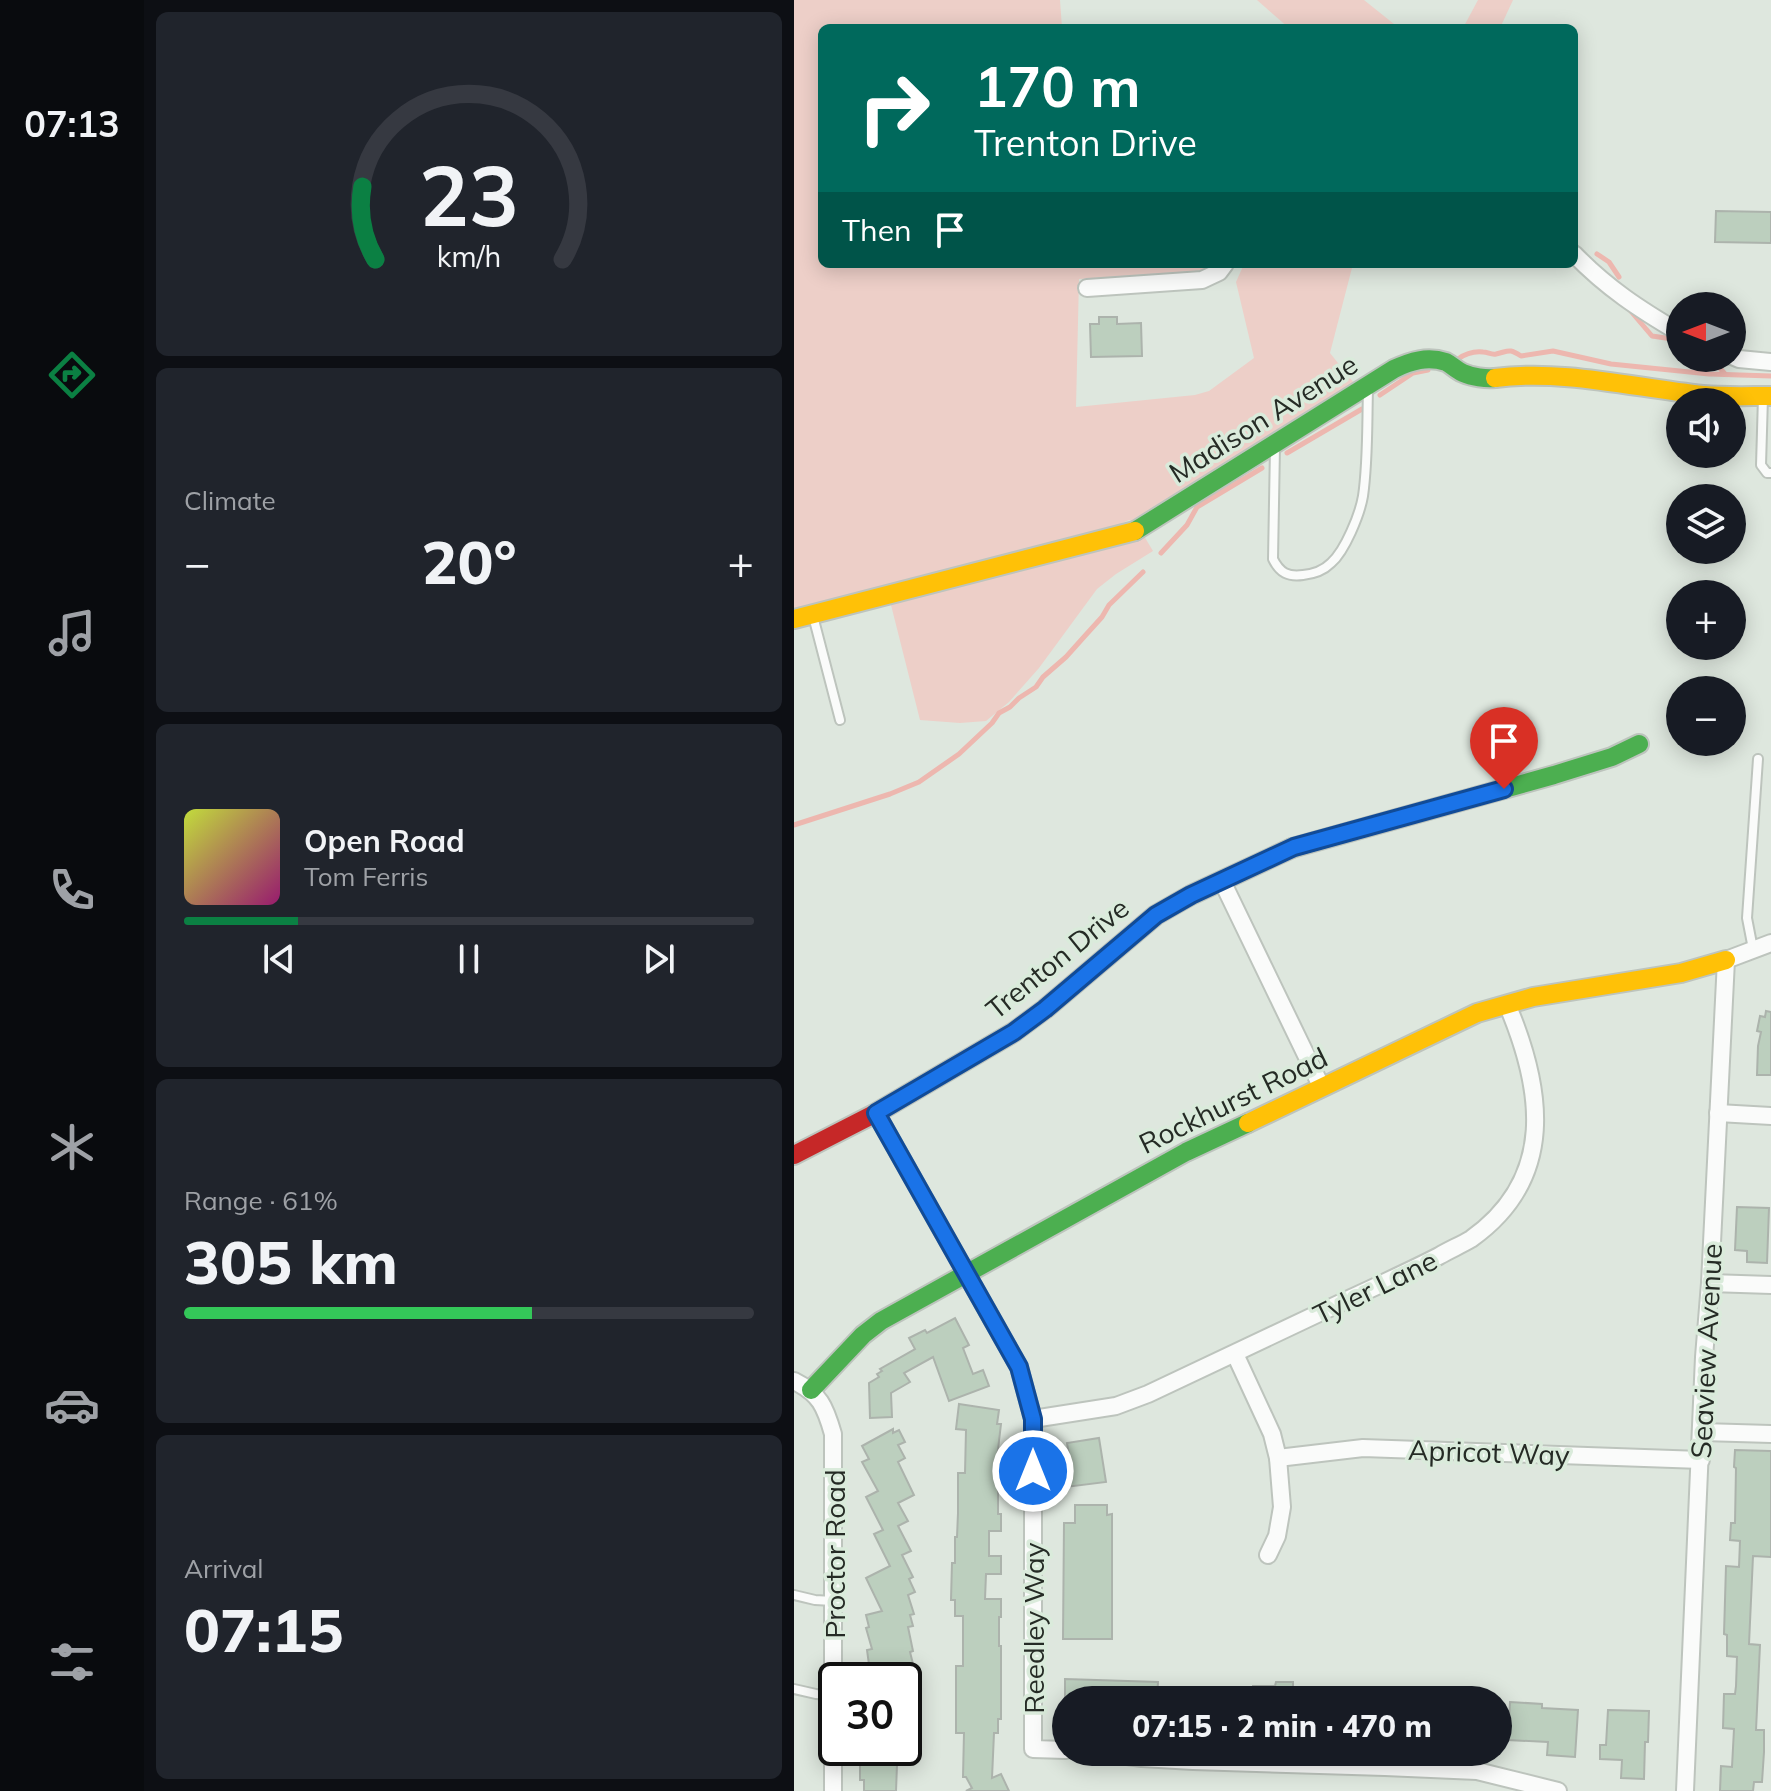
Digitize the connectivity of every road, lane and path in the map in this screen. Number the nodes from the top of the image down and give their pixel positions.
1 (1578, 258) edge
2 (1222, 268) edge
3 (1087, 288) dead end
4 (1666, 325) edge
5 (1746, 360) edge
6 (1771, 362) edge
7 (1369, 385) junction
8 (1767, 396) edge
9 (1275, 444) junction
10 (1771, 473) edge
11 (813, 614) junction
12 (794, 619) edge
13 (840, 720) dead end
14 (1639, 744) dead end
15 (1758, 759) dead end
16 (1222, 881) junction
17 (1771, 943) edge
18 (1753, 950) junction
19 (1726, 960) junction
20 (1507, 1004) junction
21 (1321, 1086) junction
22 (876, 1113) junction
23 (1718, 1113) junction
24 (1771, 1116) edge
25 (794, 1155) edge
26 (967, 1274) junction
27 (1710, 1283) junction
28 (1771, 1285) edge
29 (1235, 1354) junction
30 (794, 1381) edge
31 (811, 1390) junction
32 (1033, 1419) junction
33 (1702, 1432) junction
34 (1771, 1434) edge
35 (1278, 1458) junction
36 (1701, 1460) junction
37 (1268, 1555) dead end
38 (794, 1595) edge
39 (834, 1601) junction
40 (833, 1662) edge
41 (794, 1689) edge
42 (818, 1694) edge
43 (1052, 1750) edge
44 (833, 1766) edge
45 (1363, 1766) edge
46 (833, 1791) edge
47 (1558, 1791) edge
48 (1685, 1791) edge

1 - 4 street
2 - 3 street
5 - 6 street
7 - 8 street, Madison Avenue
7 - 9 street, Madison Avenue
7 - 9 lane
8 - 10 lane
9 - 11 street, Madison Avenue
11 - 12 street, Madison Avenue
11 - 13 lane
14 - 16 street, Trenton Drive
15 - 18 lane
16 - 21 street
16 - 22 street, Trenton Drive
17 - 18 street
18 - 19 street
19 - 20 street, Rockhurst Road
19 - 23 street, Seaview Avenue
20 - 21 street, Rockhurst Road
20 - 29 street, Tyler Lane
21 - 26 street, Rockhurst Road
22 - 25 street, Trenton Drive
22 - 26 street, Reedley Way
23 - 24 street
23 - 27 street, Seaview Avenue
26 - 31 street, Rockhurst Road
26 - 32 street, Reedley Way
27 - 28 street
27 - 33 street, Seaview Avenue
29 - 32 street, Tyler Lane
29 - 35 street
30 - 31 street
31 - 39 street, Proctor Road
32 - 43 street, Reedley Way
33 - 34 street
33 - 36 street, Seaview Avenue
35 - 36 street, Apricot Way
35 - 37 street
36 - 48 street, Seaview Avenue
38 - 39 lane
39 - 40 street, Proctor Road
41 - 42 lane
44 - 46 street, Proctor Road
45 - 47 street

